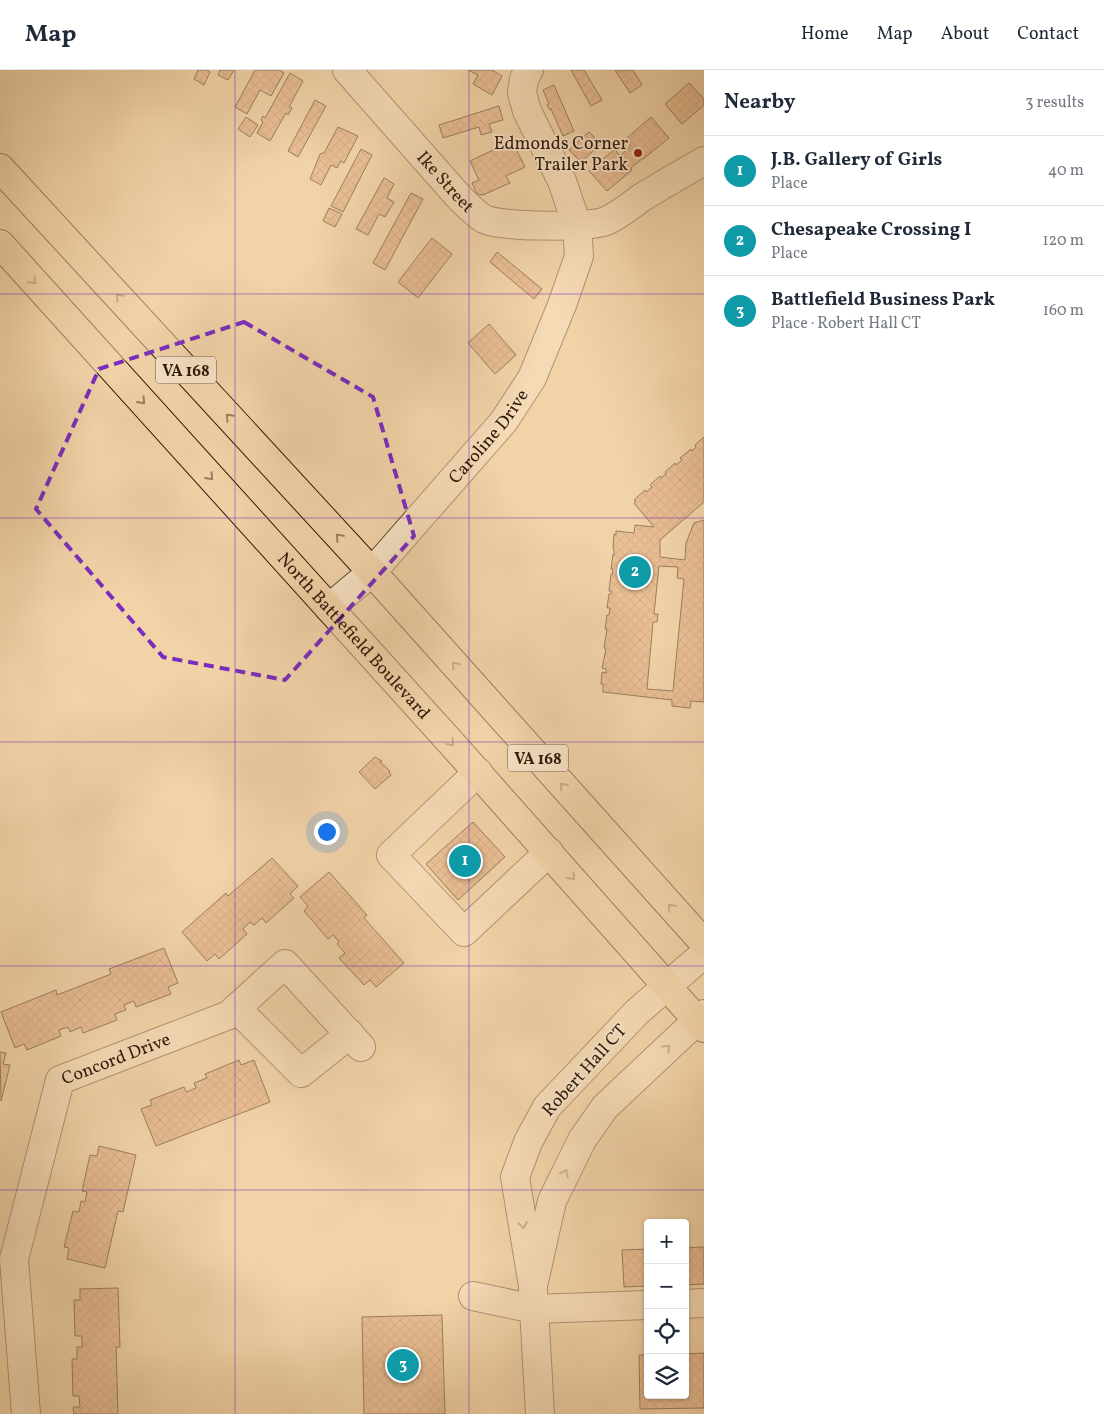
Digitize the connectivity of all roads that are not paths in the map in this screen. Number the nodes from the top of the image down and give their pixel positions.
1 (347, 70) edge
2 (529, 70) edge
3 (704, 161) edge
4 (0, 168) edge
5 (577, 225) junction
6 (0, 244) edge
7 (372, 572) junction
8 (329, 608) junction
9 (478, 772) junction
10 (549, 852) junction
11 (704, 943) edge
12 (704, 954) edge
13 (667, 985) junction
14 (236, 1008) junction
15 (702, 1021) edge
16 (7, 1259) edge
17 (473, 1296) dead end
18 (534, 1298) junction
19 (704, 1303) edge
20 (689, 1304) edge
21 (644, 1305) edge
22 (26, 1414) edge
23 (540, 1414) edge

1 - 5 street, Ike Street
2 - 5 street
3 - 5 street, Ike Street
7 -> 4 main road, VA 168
5 - 7 street, Caroline Drive
6 -> 8 main road, North Battlefield Boulevard / VA 168
7 - 8 street, Caroline Drive
11 -> 7 main road, VA 168
8 -> 9 main road, North Battlefield Boulevard / VA 168
9 - 10 main road, North Battlefield Boulevard / VA 168
9 - 10 street
10 -> 13 main road, North Battlefield Boulevard / VA 168
12 - 13 street, Robert Hall CT
13 - 15 main road, North Battlefield Boulevard / VA 168
13 -> 18 street, Robert Hall CT
14 - 14 street, Concord Drive
14 - 16 street, Concord Drive
18 -> 15 street, Robert Hall CT
16 - 22 street, Concord Drive
17 - 18 street
18 - 21 street
18 - 23 street, Robert Hall CT
19 - 20 street

